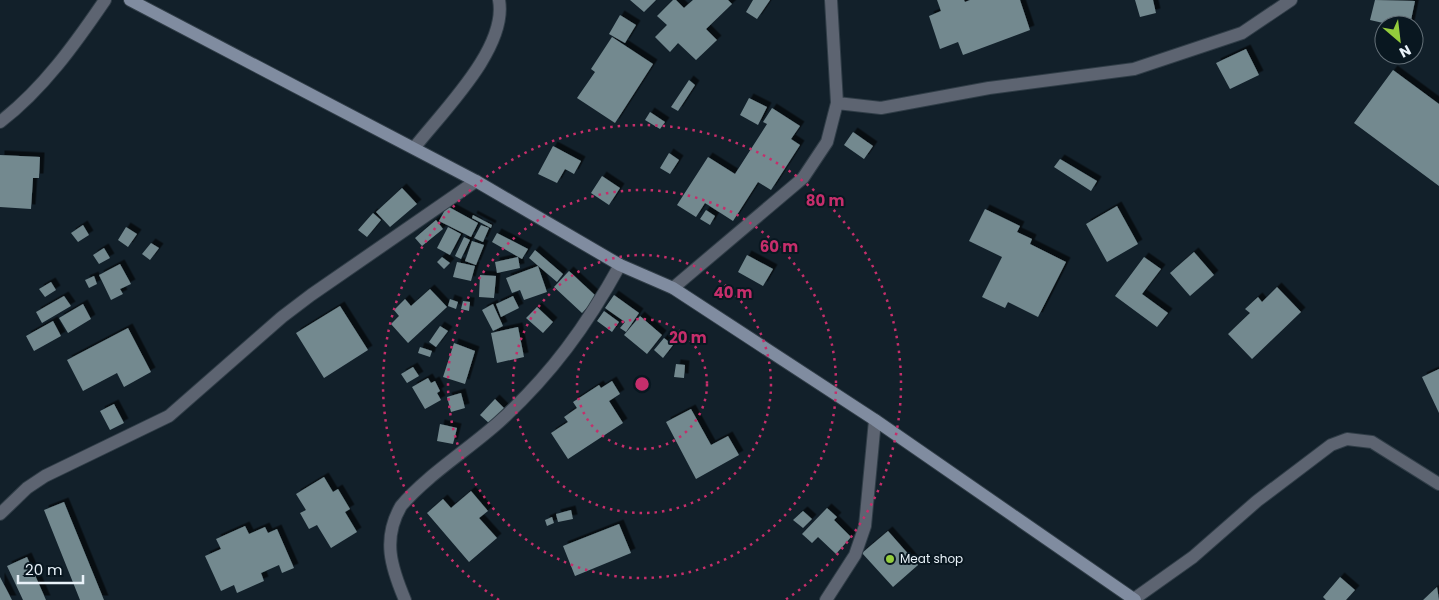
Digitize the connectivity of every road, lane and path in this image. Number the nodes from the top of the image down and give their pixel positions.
1 (105, 0) edge
2 (130, 0) edge
3 (499, 0) edge
4 (830, 0) edge
5 (1291, 0) edge
6 (837, 103) junction
7 (0, 122) edge
8 (414, 148) junction
9 (476, 180) junction
10 (620, 265) junction
11 (673, 288) junction
12 (875, 420) junction
13 (1439, 484) edge
14 (0, 514) edge
15 (1134, 599) edge
16 (405, 600) edge
17 (826, 600) edge

1 - 7 street
2 - 8 main road
3 - 8 street
4 - 6 street
5 - 6 street
6 - 11 street
8 - 9 main road
9 - 10 main road
9 - 14 street
10 - 11 main road
10 - 16 street
11 - 12 main road
12 - 15 main road
12 - 17 street
13 - 15 street

